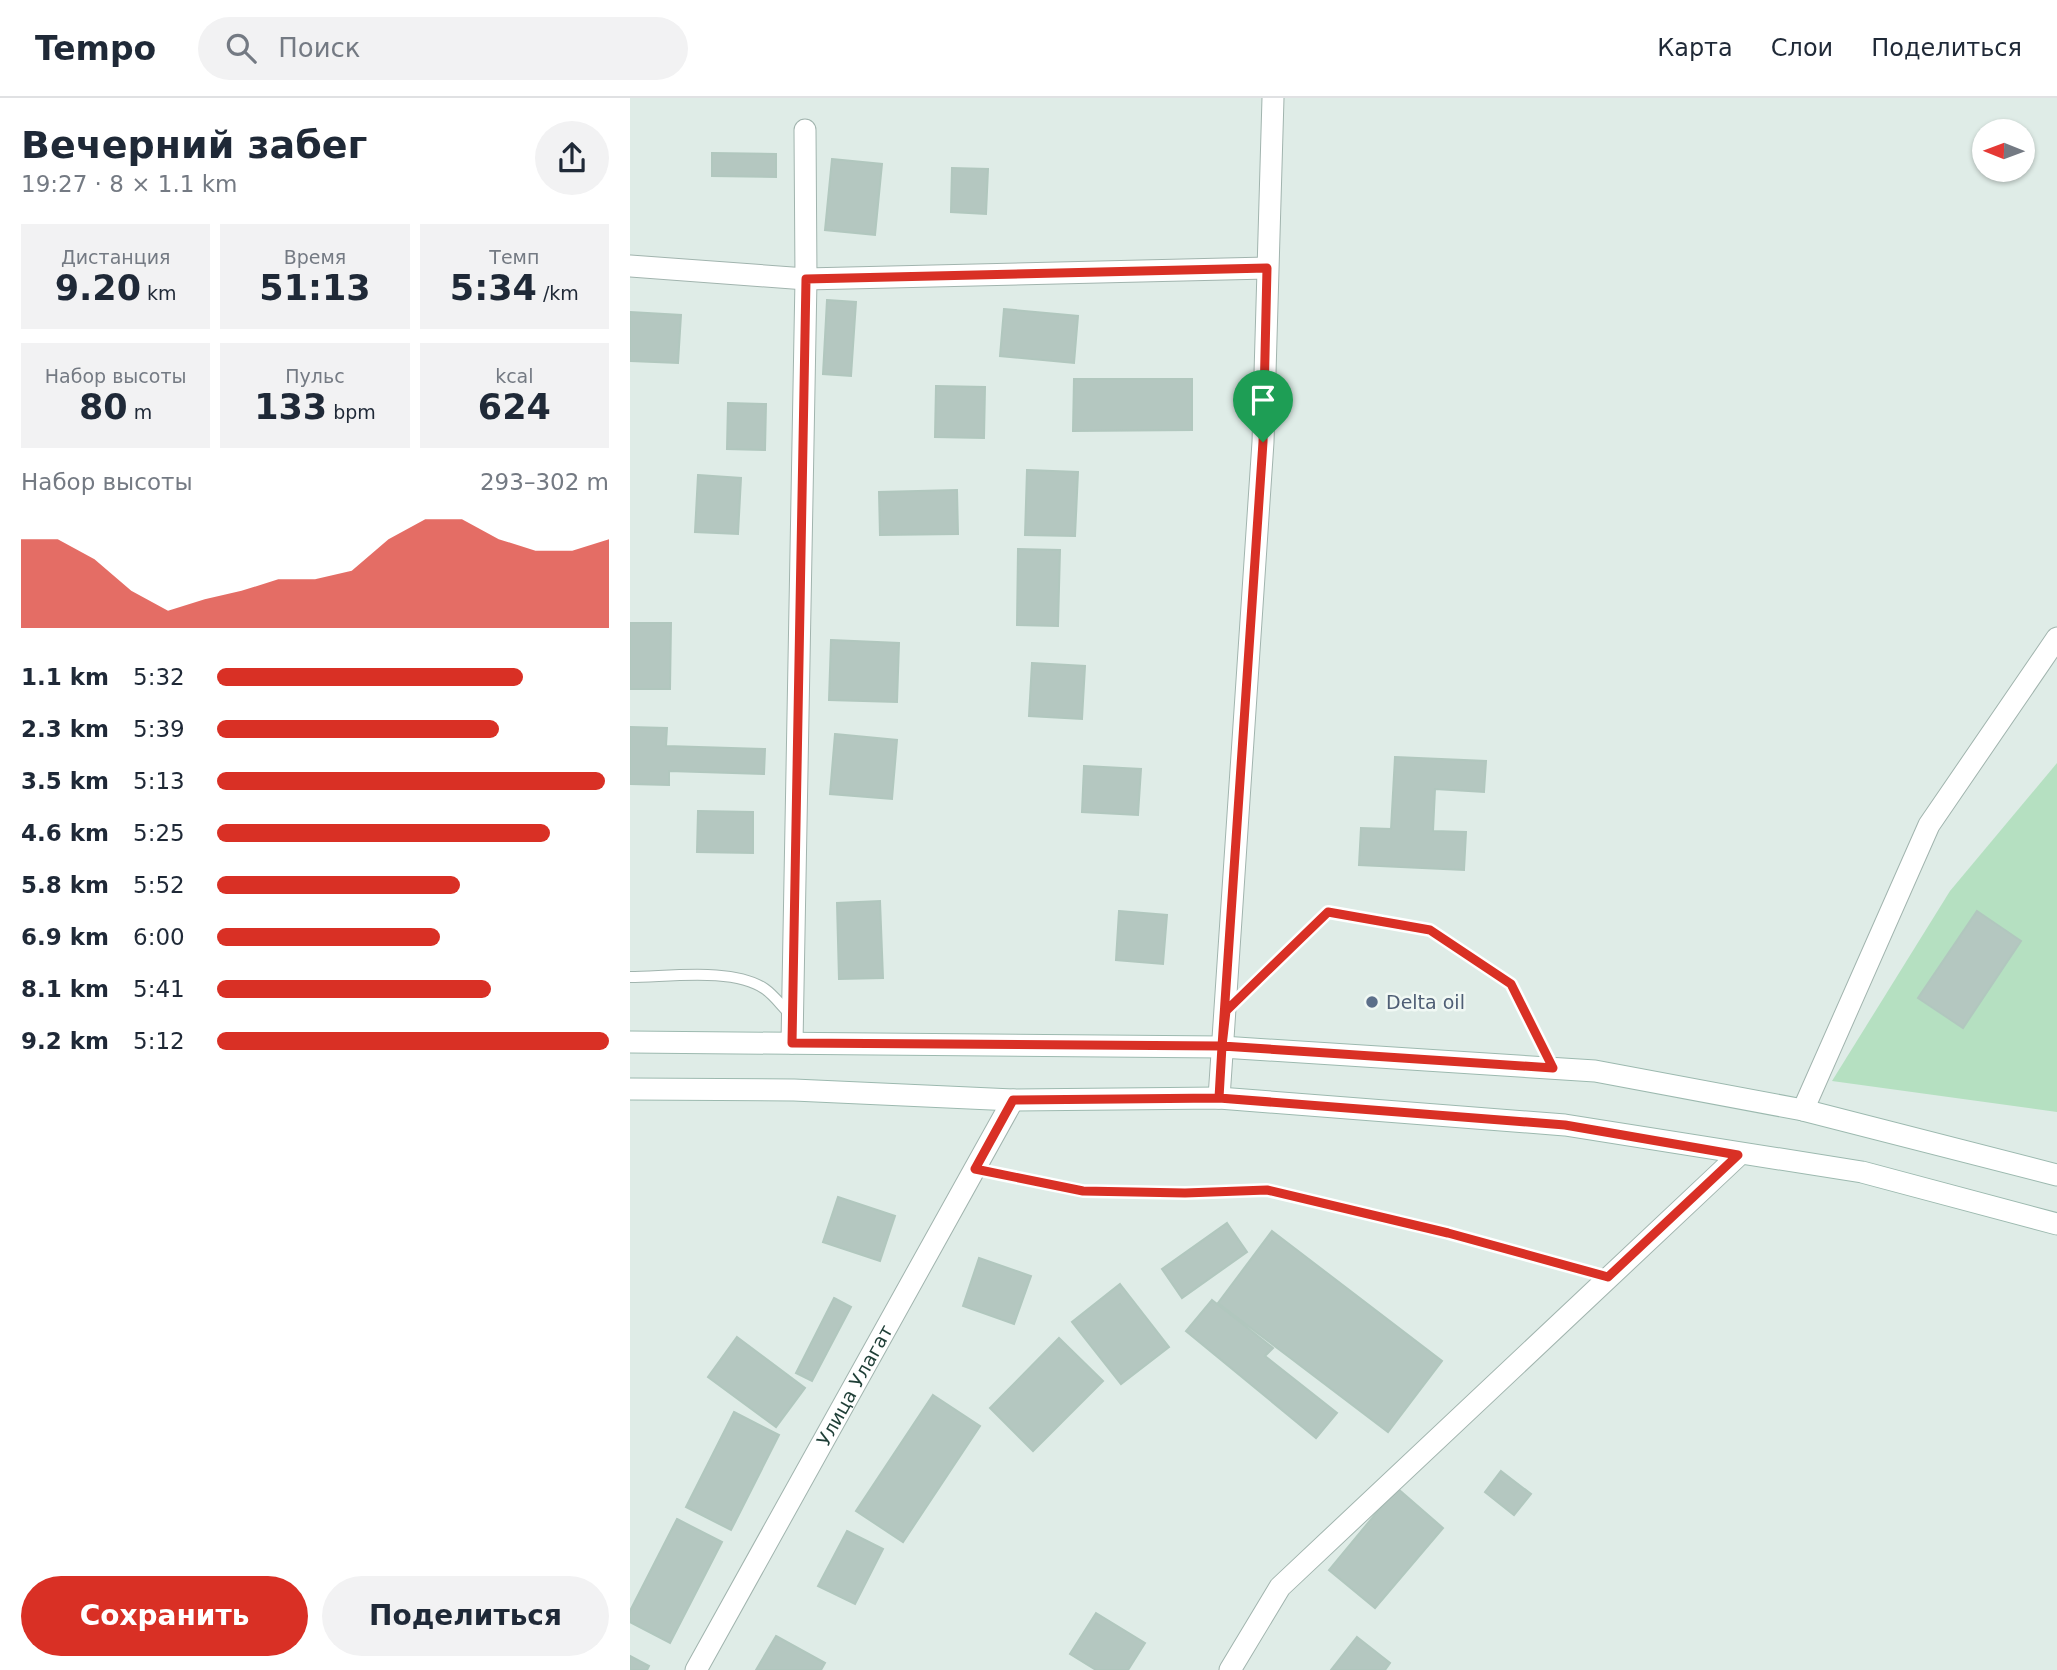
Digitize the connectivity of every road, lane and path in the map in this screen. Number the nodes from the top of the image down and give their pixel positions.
1 (1273, 98) edge
2 (805, 130) dead end
3 (630, 267) edge
4 (1267, 268) junction
5 (806, 279) junction
6 (2057, 638) edge
7 (630, 977) edge
8 (1226, 1011) junction
9 (792, 1017) junction
10 (630, 1042) edge
11 (792, 1043) junction
12 (1222, 1046) junction
13 (1553, 1068) junction
14 (630, 1089) edge
15 (1219, 1098) junction
16 (1013, 1100) junction
17 (1803, 1110) junction
18 (1738, 1155) junction
19 (975, 1169) junction
20 (2057, 1175) edge
21 (2057, 1224) edge
22 (1608, 1277) junction
23 (696, 1670) edge
24 (1230, 1670) edge

1 - 4 street
2 - 5 street
3 - 5 street
4 - 5 street
4 - 8 street
5 - 9 street
6 - 17 street
7 - 9 lane
8 - 12 street
8 - 13 lane
9 - 11 street
10 - 11 street
11 - 12 street
12 - 13 street
12 - 15 street
13 - 17 street
14 - 16 street
15 - 16 street
15 - 18 street
16 - 19 street, Улица Улагат
17 - 20 street
18 - 21 street
18 - 22 street
19 - 22 lane
19 - 23 street, Улица Улагат
22 - 24 street

